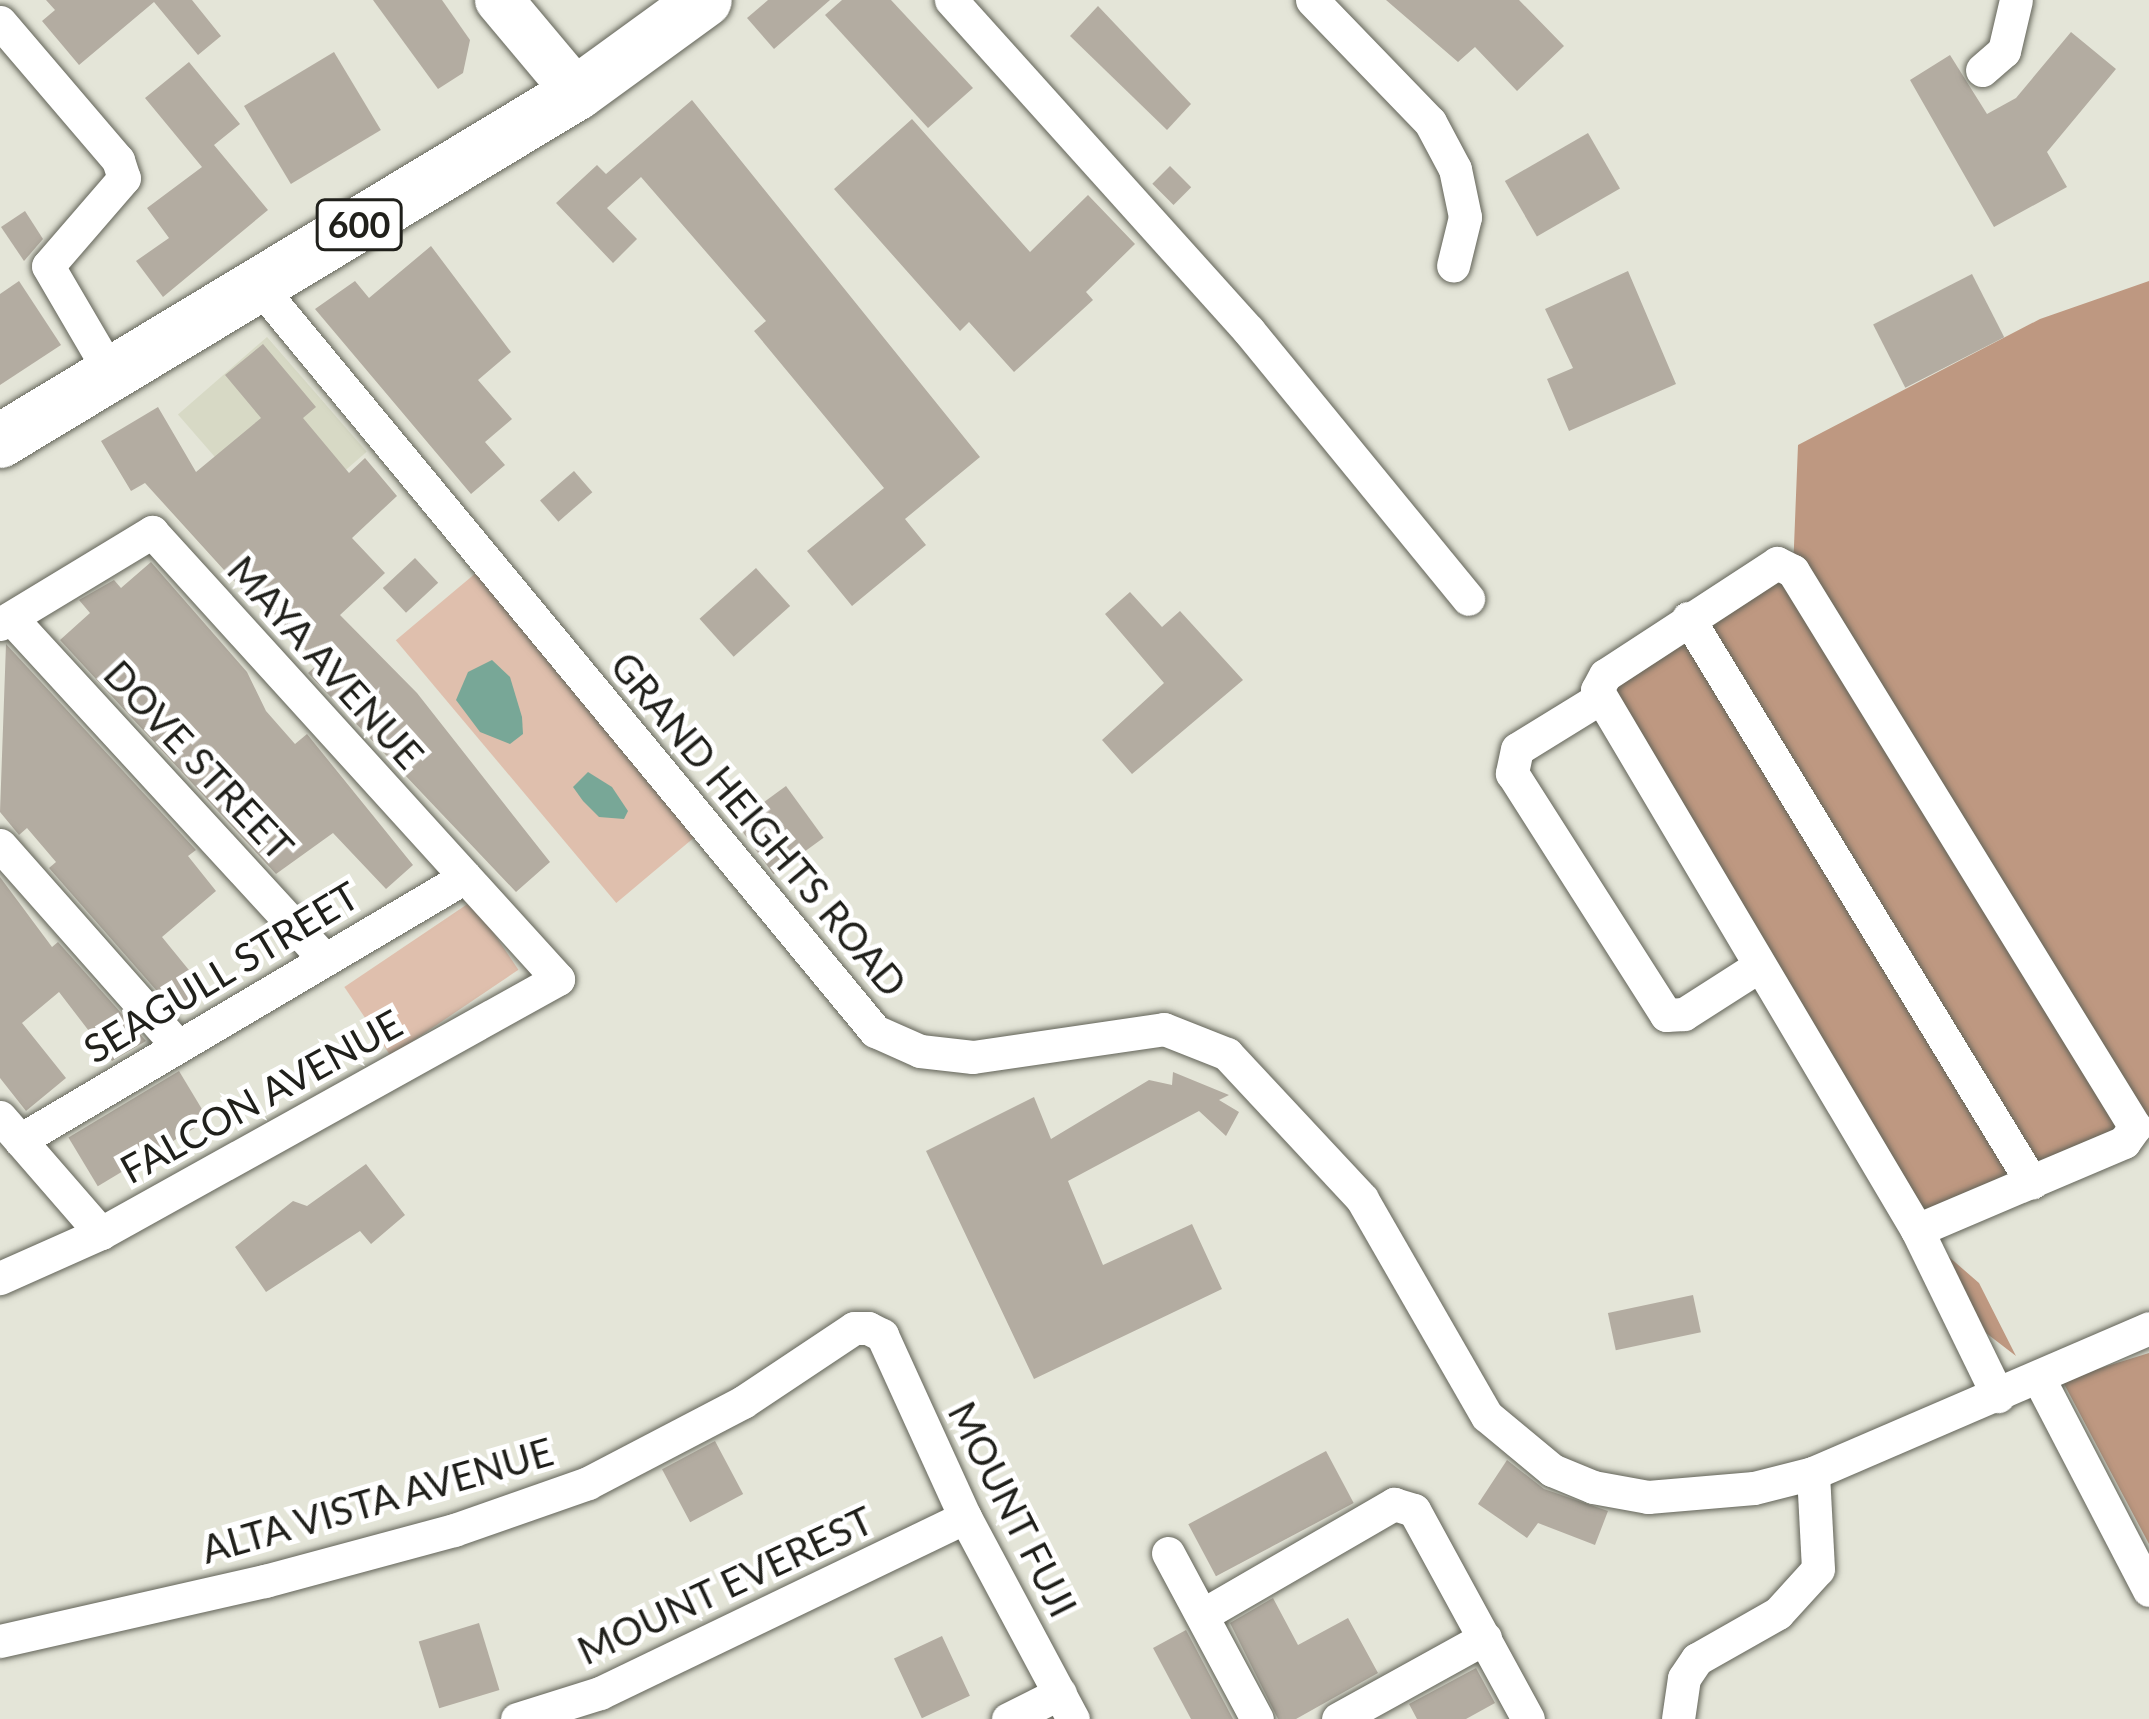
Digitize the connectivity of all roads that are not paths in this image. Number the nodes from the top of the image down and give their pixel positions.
1 (500, 0) edge
2 (705, 0) edge
3 (951, 0) edge
4 (1312, 0) edge
5 (2016, 0) edge
6 (0, 22) edge
7 (1982, 70) dead end
8 (577, 93) junction
9 (1453, 266) dead end
10 (259, 286) junction
11 (111, 374) junction
12 (7, 424) edge
13 (1468, 599) dead end
14 (1688, 618) junction
15 (6, 621) edge
16 (1600, 698) junction
17 (0, 845) edge
18 (465, 877) junction
19 (325, 959) junction
20 (1760, 965) junction
21 (558, 979) joint
22 (178, 1046) junction
23 (10, 1129) edge
24 (2032, 1183) junction
25 (1917, 1230) junction
26 (101, 1233) junction
27 (0, 1278) edge
28 (2149, 1328) edge
29 (882, 1335) joint
30 (2038, 1377) junction
31 (1998, 1396) junction
32 (1813, 1473) junction
33 (965, 1517) junction
34 (1168, 1552) dead end
35 (2149, 1590) edge
36 (1204, 1614) junction
37 (1485, 1638) junction
38 (0, 1641) edge
39 (1066, 1706) edge
40 (517, 1719) edge
41 (1008, 1719) edge
42 (1257, 1719) edge
43 (1338, 1719) edge
44 (1528, 1719) edge
45 (1678, 1719) edge

1 - 8 street
2 - 8 main road, 600
3 - 13 street
4 - 9 street
5 - 7 street
6 - 11 street
8 - 10 main road, 600
10 - 11 main road, 600
10 - 32 street, GRAND HEIGHTS ROAD
11 - 12 main road, 600
14 - 16 street
14 - 24 street
14 - 24 street
15 - 18 street, MAYA AVENUE
15 - 19 street, DOVE STREET
16 - 20 street
16 - 20 street
17 - 22 street
18 - 19 street, SEAGULL STREET
18 - 21 street, MAYA AVENUE
19 - 22 street, SEAGULL STREET
20 - 25 street
21 - 26 street, FALCON AVENUE
22 - 23 street, SEAGULL STREET
23 - 26 street
24 - 25 street
25 - 31 street
26 - 27 street, FALCON AVENUE
28 - 30 street, GRAND HEIGHTS ROAD
29 - 33 street, MOUNT FUJI
29 - 38 street, ALTA VISTA AVENUE
30 - 31 street, GRAND HEIGHTS ROAD
30 - 35 street
31 - 32 street, GRAND HEIGHTS ROAD
32 - 45 street
33 - 39 street, MOUNT FUJI
33 - 40 street, MOUNT EVEREST
34 - 36 street
36 - 37 street
36 - 42 street
37 - 43 street
37 - 44 street
39 - 41 street

